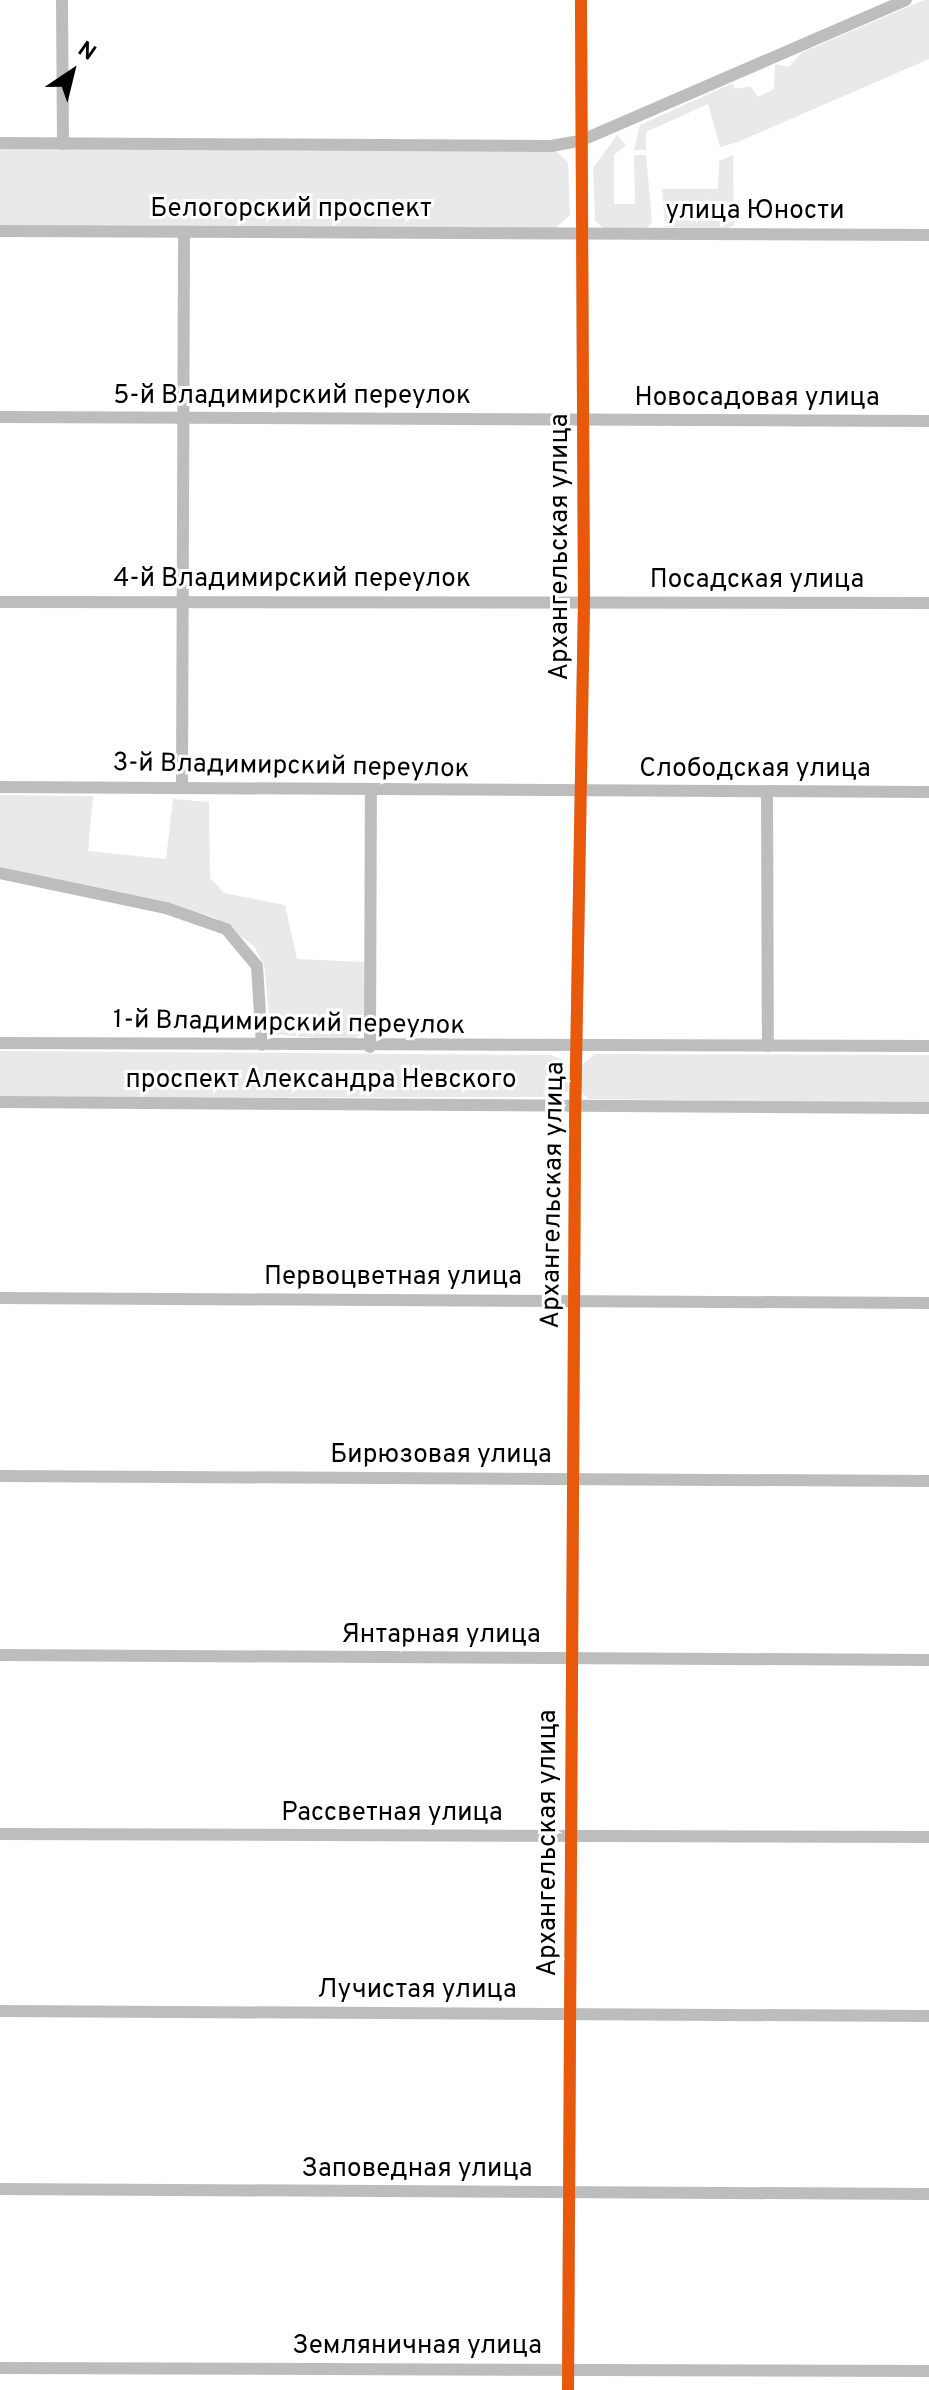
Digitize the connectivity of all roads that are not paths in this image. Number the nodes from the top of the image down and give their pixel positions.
1 (62, 0) edge
2 (581, 0) edge
3 (906, 0) edge
4 (580, 141) junction
5 (0, 143) edge
6 (63, 144) junction
7 (0, 231) edge
8 (184, 232) junction
9 (582, 234) junction
10 (929, 235) edge
11 (0, 417) edge
12 (185, 418) junction
13 (584, 421) junction
14 (929, 421) edge
15 (0, 602) edge
16 (184, 602) junction
17 (584, 602) junction
18 (929, 603) edge
19 (0, 787) edge
20 (182, 787) junction
21 (371, 791) junction
22 (582, 791) junction
23 (929, 792) edge
24 (767, 794) junction
25 (0, 873) edge
26 (0, 1043) edge
27 (262, 1045) junction
28 (768, 1046) junction
29 (929, 1046) edge
30 (370, 1047) junction
31 (578, 1048) junction
32 (0, 1102) edge
33 (575, 1103) junction
34 (929, 1108) edge
35 (0, 1298) edge
36 (573, 1300) junction
37 (929, 1303) edge
38 (0, 1476) edge
39 (574, 1479) junction
40 (929, 1481) edge
41 (0, 1655) edge
42 (572, 1659) junction
43 (929, 1660) edge
44 (0, 1834) edge
45 (571, 1835) junction
46 (929, 1837) edge
47 (0, 2011) edge
48 (571, 2014) junction
49 (929, 2016) edge
50 (0, 2189) edge
51 (569, 2193) junction
52 (929, 2194) edge
53 (0, 2368) edge
54 (568, 2370) junction
55 (929, 2371) edge
56 (568, 2390) edge

1 - 6 street
2 - 4 street, Архангельская улица
3 - 4 street
4 - 6 street
4 - 9 street, Архангельская улица
5 - 6 street
7 - 8 street, Белогорский проспект
8 - 9 street, Белогорский проспект
8 - 12 street
9 - 10 street, улица Юности
9 - 13 street, Архангельская улица
11 - 12 street, 5-й Владимирский переулок
12 - 13 street, 5-й Владимирский переулок
12 - 16 street
13 - 14 street, Новосадовая улица
13 - 17 street, Архангельская улица
15 - 16 street, 4-й Владимирский переулок
16 - 17 street, 4-й Владимирский переулок
16 - 20 street
17 - 18 street, Посадская улица
17 - 22 street, Архангельская улица
19 - 20 street, 3-й Владимирский переулок
20 - 21 street, 3-й Владимирский переулок
21 - 22 street, 3-й Владимирский переулок
21 - 30 street
22 - 24 street, Слободская улица
22 - 31 street, Архангельская улица
23 - 24 street, Слободская улица
24 - 28 street
25 - 27 street
26 - 27 street, 1-й Владимирский переулок
27 - 30 street, 1-й Владимирский переулок
28 - 29 street
28 - 31 street
30 - 31 street, 1-й Владимирский переулок
31 - 33 street, Архангельская улица
32 - 33 street, проспект Александра Невского
33 - 34 street, проспект Александра Невского
33 - 36 street, Архангельская улица
35 - 36 street, Первоцветная улица
36 - 37 street, Первоцветная улица
36 - 39 street, Архангельская улица
38 - 39 street, Бирюзовая улица
39 - 40 street, Бирюзовая улица
39 - 42 street, Архангельская улица
41 - 42 street, Янтарная улица
42 - 43 street, Янтарная улица
42 - 45 street, Архангельская улица
44 - 45 street, Рассветная улица
45 - 46 street, Рассветная улица
45 - 48 street, Архангельская улица
47 - 48 street, Лучистая улица
48 - 49 street, Лучистая улица
48 - 51 street, Архангельская улица
50 - 51 street, Заповедная улица
51 - 52 street, Заповедная улица
51 - 54 street, Архангельская улица
53 - 54 street, Земляничная улица
54 - 55 street, Земляничная улица
54 - 56 street, Архангельская улица

